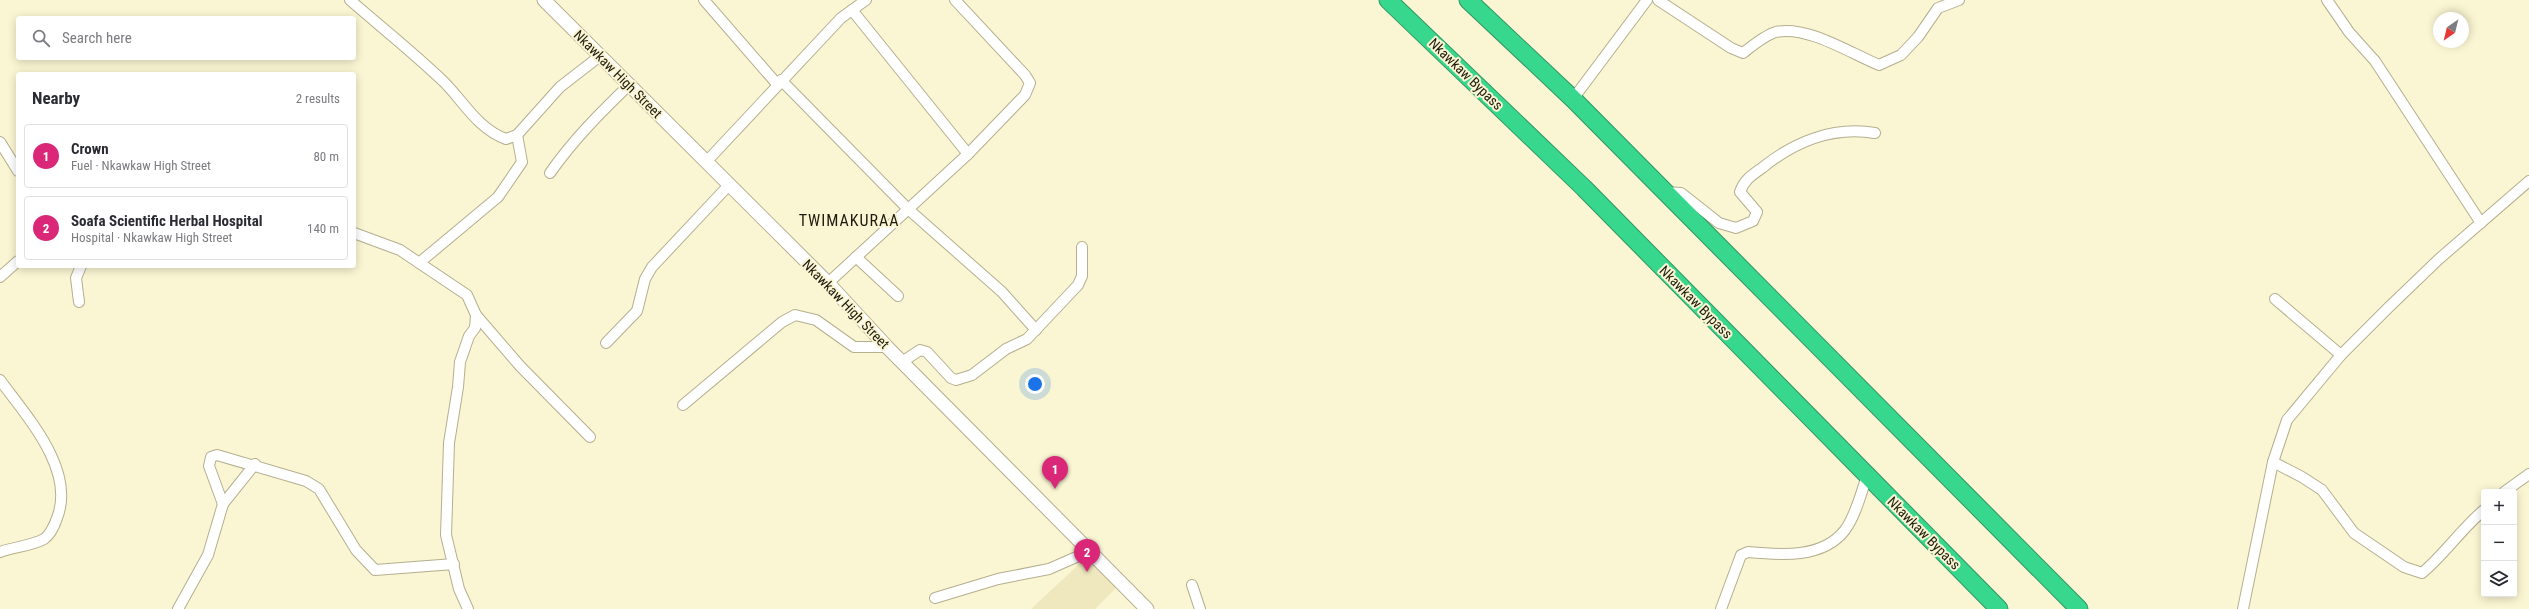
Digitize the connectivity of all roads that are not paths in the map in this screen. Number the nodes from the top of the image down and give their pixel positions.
1 (350, 0) edge
2 (544, 0) edge
3 (704, 0) edge
4 (866, 0) edge
5 (1388, 0) edge
6 (1468, 0) edge
7 (1647, 0) edge
8 (1658, 0) edge
9 (1959, 0) edge
10 (2327, 0) edge
11 (958, 2) edge
12 (852, 10) junction
13 (600, 56) junction
14 (779, 82) junction
15 (630, 84) junction
16 (1573, 99) junction
17 (1875, 133) dead end
18 (517, 135) junction
19 (0, 142) edge
20 (968, 154) junction
21 (707, 162) junction
22 (16, 167) edge
23 (550, 173) dead end
24 (2529, 181) edge
25 (729, 185) junction
26 (1665, 192) junction
27 (908, 209) junction
28 (2481, 223) junction
29 (356, 234) edge
30 (1082, 248) dead end
31 (856, 257) junction
32 (16, 263) edge
33 (419, 263) junction
34 (80, 268) edge
35 (0, 277) edge
36 (828, 282) junction
37 (898, 296) dead end
38 (2276, 299) dead end
39 (79, 302) dead end
40 (476, 315) junction
41 (1036, 330) junction
42 (606, 343) dead end
43 (887, 347) junction
44 (2341, 355) junction
45 (902, 362) junction
46 (0, 380) edge
47 (683, 405) dead end
48 (590, 437) dead end
49 (2273, 462) junction
50 (255, 464) junction
51 (2529, 474) edge
52 (1867, 476) junction
53 (2508, 489) edge
54 (223, 504) junction
55 (2481, 513) edge
56 (1090, 551) junction
57 (0, 552) edge
58 (454, 564) junction
59 (1192, 585) dead end
60 (935, 598) dead end
61 (178, 609) edge
62 (468, 609) edge
63 (1147, 609) edge
64 (1200, 609) edge
65 (1721, 609) edge
66 (1999, 609) edge
67 (2079, 609) edge
68 (2243, 609) edge

1 - 18 street
2 - 13 main road, Nkawkaw High Street
3 - 14 street
4 - 12 street
5 - 52 highway, Nkawkaw Bypass
6 - 16 highway
7 - 16 street
8 - 9 street
10 - 28 street
11 - 20 street
12 - 14 street
12 - 20 street
13 - 15 main road, Nkawkaw High Street
13 - 18 street
14 - 21 street
14 - 27 street
15 - 21 main road, Nkawkaw High Street
15 - 23 street
16 - 26 highway
17 - 26 street
18 - 33 street
19 - 22 street
20 - 27 street
21 - 25 main road, Nkawkaw High Street
24 - 28 street
25 - 36 main road, Nkawkaw High Street
25 - 42 street
26 - 67 highway
27 - 31 street
27 - 41 street
28 - 44 street
29 - 33 street
30 - 41 street
31 - 36 street
31 - 37 street
32 - 35 street
33 - 40 street
34 - 39 street
36 - 43 main road, Nkawkaw High Street
38 - 44 street
40 - 48 street
40 - 58 street
41 - 45 street
43 - 45 main road, Nkawkaw High Street
43 - 47 street
44 - 49 street
45 - 56 main road, Nkawkaw High Street
46 - 57 street
49 - 55 street
49 - 68 street
50 - 54 street
50 - 54 street
50 - 58 street
51 - 53 street
52 - 65 street
52 - 66 highway, Nkawkaw Bypass
54 - 61 street
56 - 60 street
56 - 63 main road, Nkawkaw High Street
58 - 62 street
59 - 64 street

